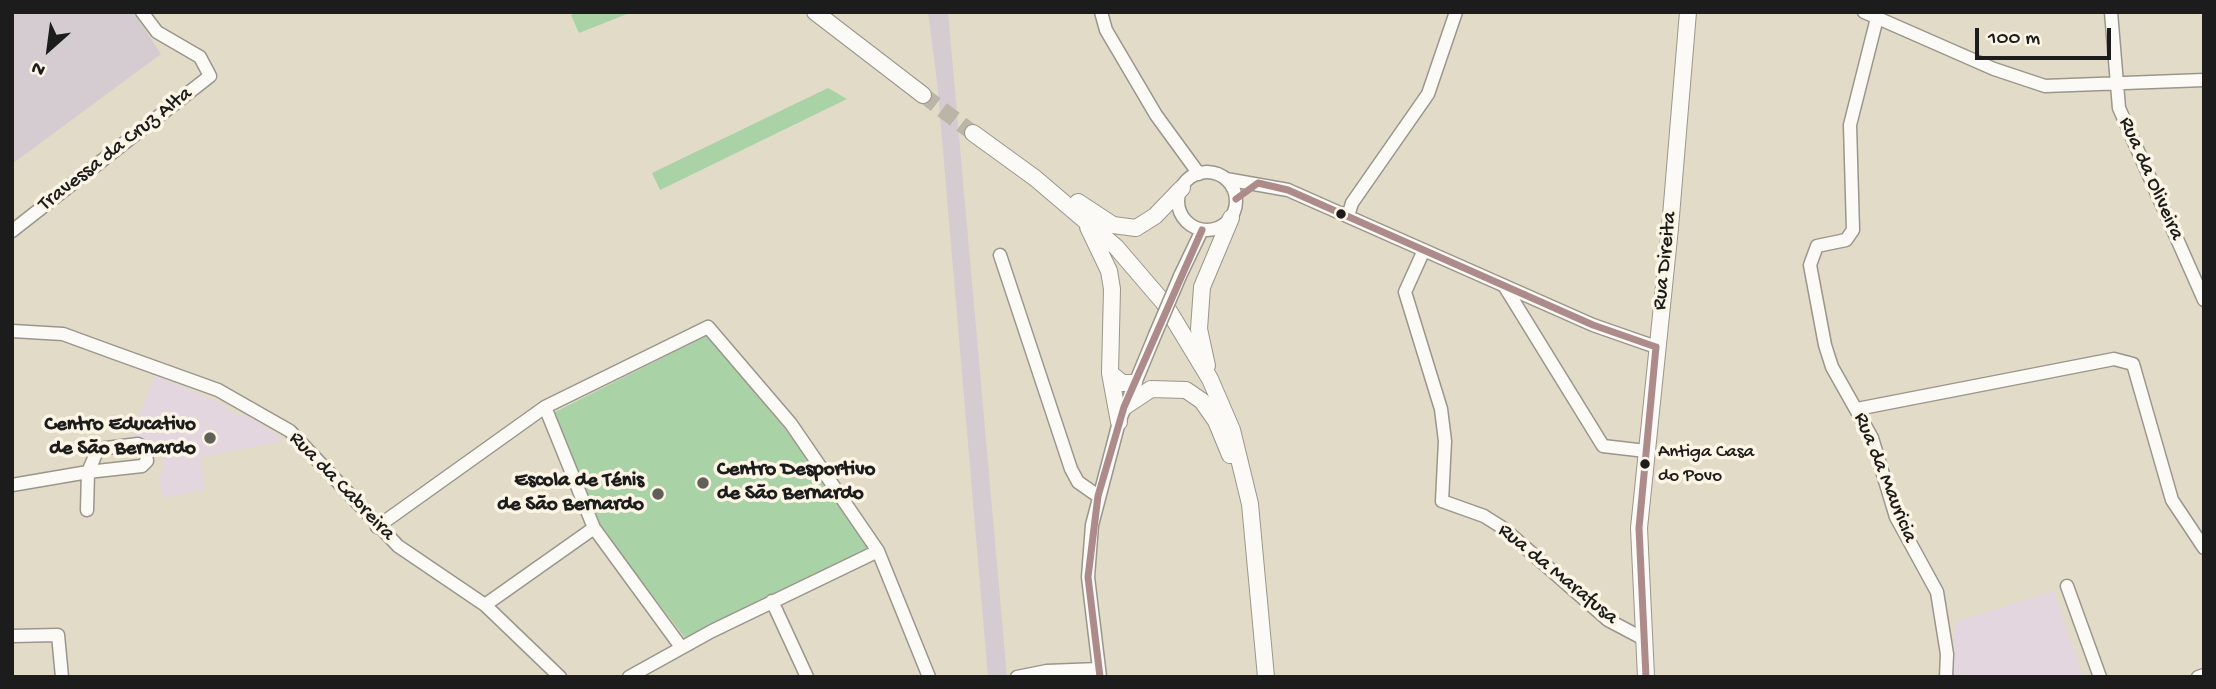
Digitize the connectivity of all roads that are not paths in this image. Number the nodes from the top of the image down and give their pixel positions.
1 (142, 12) edge
2 (815, 12) edge
3 (1101, 12) edge
4 (1457, 12) edge
5 (1688, 12) edge
6 (1864, 12) edge
7 (2111, 12) edge
8 (1877, 18) junction
9 (2204, 80) edge
10 (2115, 84) junction
11 (923, 95) tunnel mouth
12 (973, 133) tunnel mouth
13 (1199, 174) junction
14 (1035, 177) junction
15 (1226, 179) junction
16 (1258, 183) junction
17 (1182, 188) junction
18 (1236, 199) junction
19 (1082, 215) junction
20 (1348, 216) junction
21 (1231, 218) junction
22 (1202, 230) junction
23 (12, 231) edge
24 (1424, 250) junction
25 (1000, 255) dead end
26 (1505, 287) junction
27 (2204, 300) edge
28 (12, 331) edge
29 (1656, 346) junction
30 (1110, 373) junction
31 (1136, 379) junction
32 (1210, 379) junction
33 (1151, 389) junction
34 (545, 407) junction
35 (1857, 409) junction
36 (1121, 414) junction
37 (1646, 451) junction
38 (12, 485) edge
39 (1098, 496) junction
40 (1250, 504) junction
41 (87, 510) dead end
42 (377, 527) junction
43 (594, 527) junction
44 (2204, 548) edge
45 (878, 551) junction
46 (2067, 586) dead end
47 (772, 601) junction
48 (485, 605) junction
49 (12, 636) edge
50 (1642, 638) junction
51 (681, 647) junction
52 (1099, 673) edge
53 (2204, 675) edge
54 (62, 677) edge
55 (560, 677) edge
56 (629, 677) edge
57 (807, 677) edge
58 (929, 677) edge
59 (1017, 677) edge
60 (1266, 677) edge
61 (1646, 677) edge
62 (1946, 677) edge
63 (2100, 677) edge
64 (2198, 677) edge

1 - 23 street, Travessa da Cruz Alta
2 - 11 main road
3 - 13 street
4 - 20 street
5 - 29 main road, Rua Direita
6 - 8 street
7 - 10 street, Rua da Oliveira
8 - 10 street
8 - 35 street, Rua da Mauricia
9 - 10 street
10 - 27 street, Rua da Oliveira
12 - 14 main road
13 - 15 street
13 - 17 street
14 - 17 main road
14 - 19 main road
15 - 16 street
15 - 18 street
16 - 18 street
16 - 20 street
17 - 22 street
18 - 21 street
19 - 30 main road
19 - 32 main road
20 - 24 street
21 - 22 street
21 - 32 main road
22 - 31 street, bridge
24 - 26 street
24 - 50 street, Rua da Marafusa
25 - 39 street
26 - 29 street
26 - 37 street
28 - 42 street, Rua da Cabreira
29 - 37 main road, Rua Direita
30 - 31 main road
30 - 36 main road
31 - 33 main road
31 - 36 street
32 - 40 main road
33 - 36 main road
33 - 40 main road
34 - 42 street
34 - 43 street
34 - 45 street
35 - 44 street
35 - 62 street, Rua da Mauricia
36 - 39 street
37 - 50 main road, Rua Direita
38 - 41 street
39 - 52 street
40 - 60 main road
42 - 48 street, Rua da Cabreira
43 - 48 street
43 - 51 street
45 - 47 street
45 - 58 street
46 - 63 street
47 - 51 street
47 - 57 street
48 - 55 street, Rua da Cabreira
49 - 54 street
50 - 61 main road, Rua Direita
51 - 56 street
52 - 59 street
53 - 64 street

